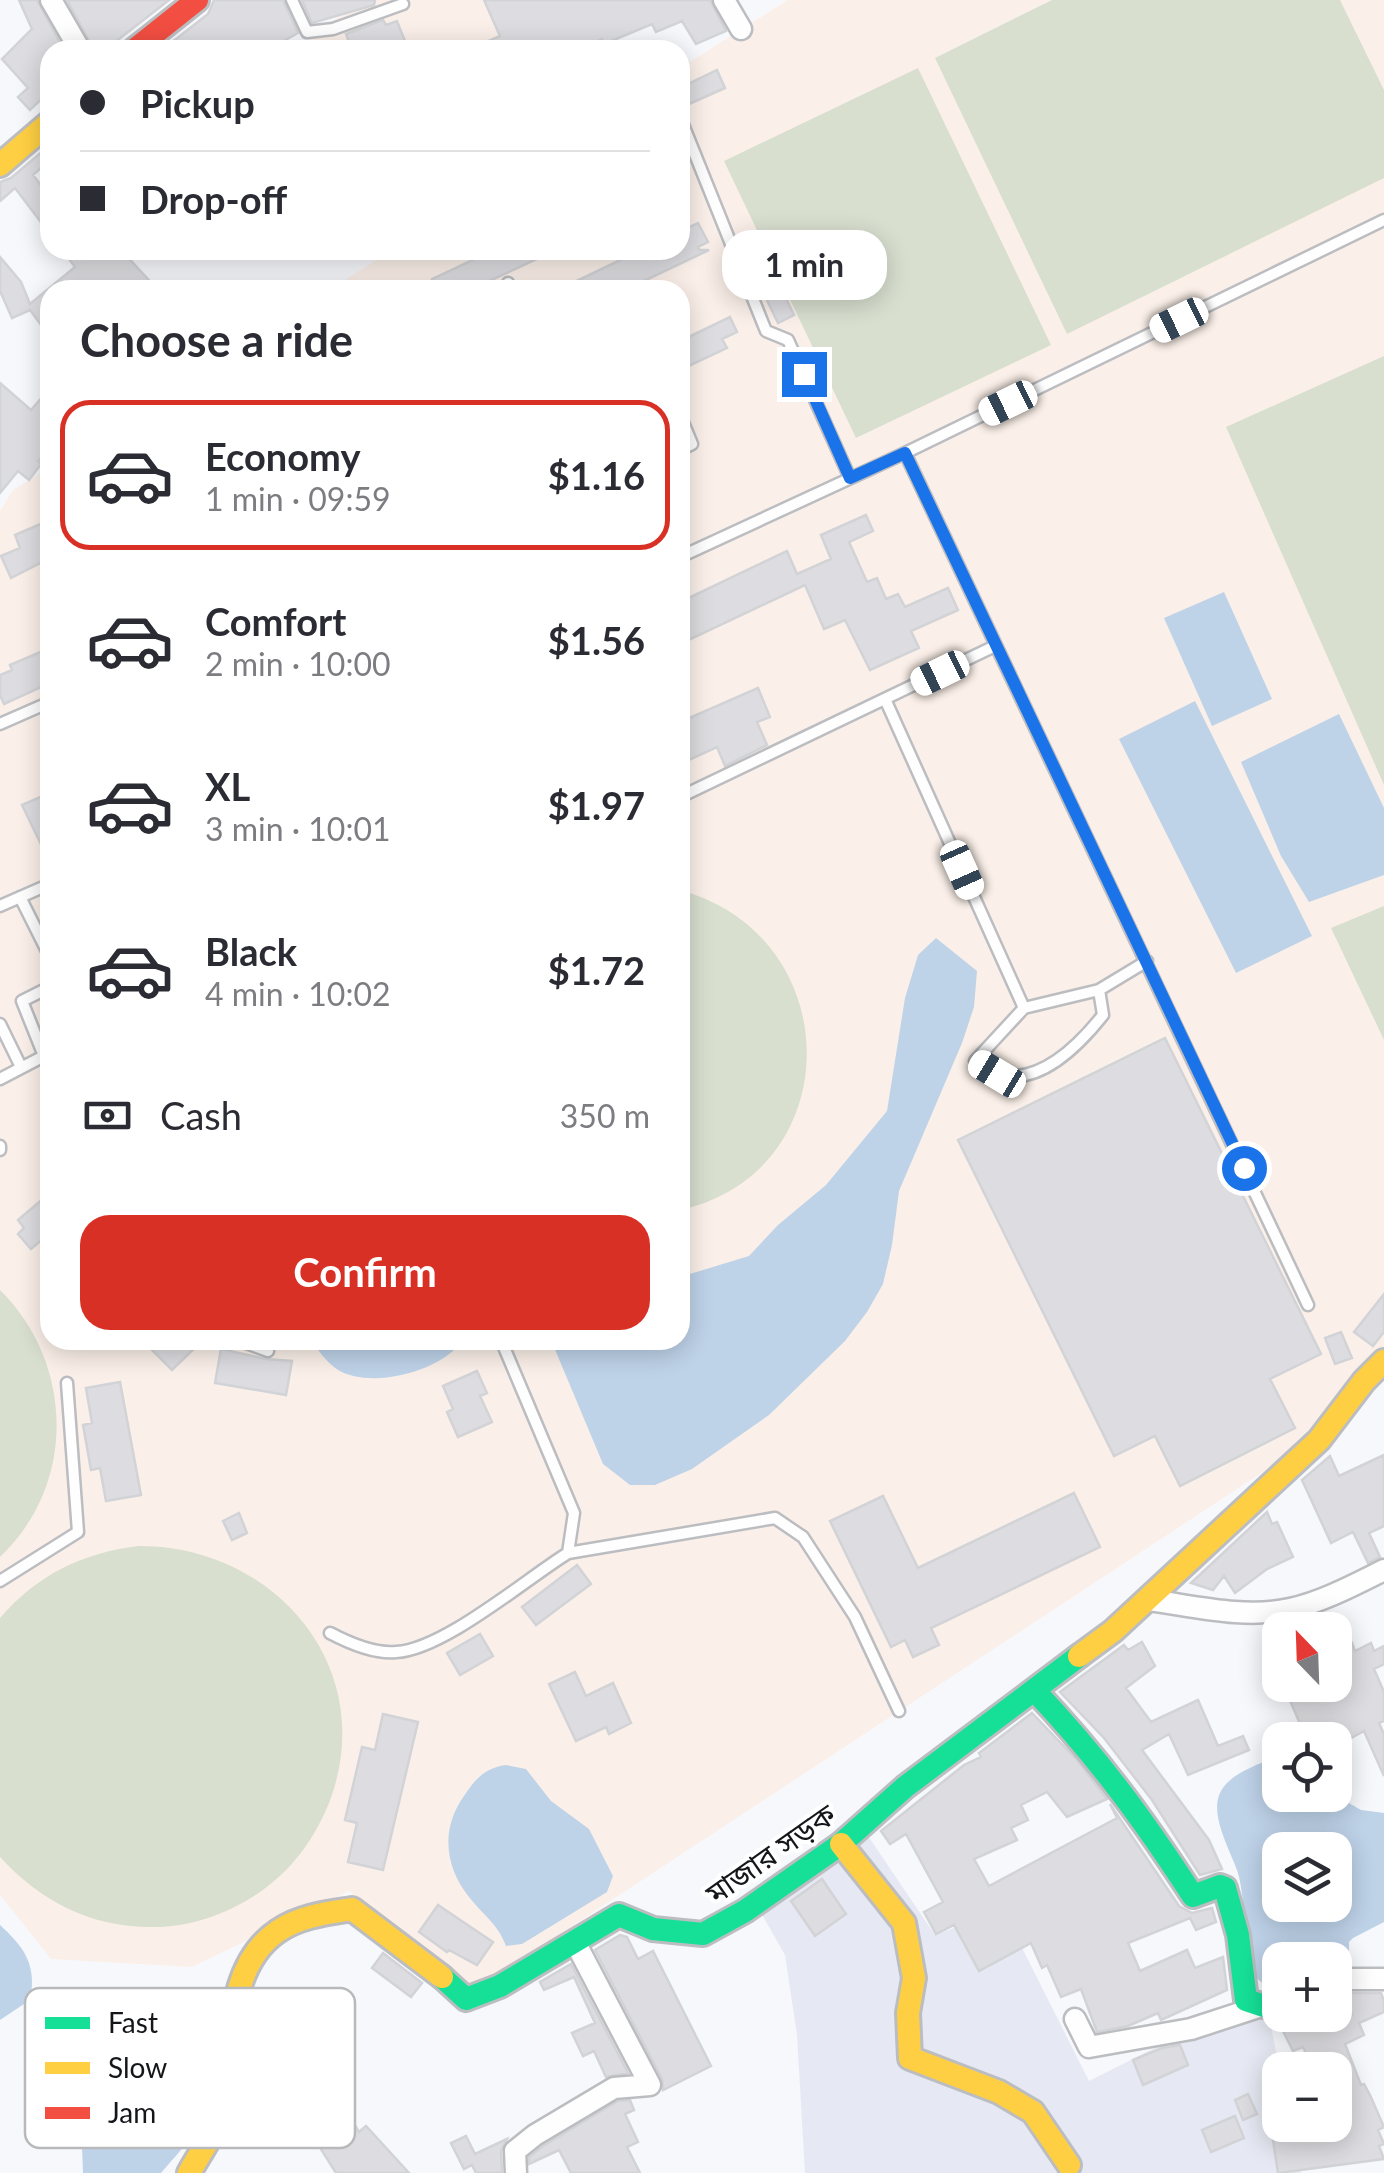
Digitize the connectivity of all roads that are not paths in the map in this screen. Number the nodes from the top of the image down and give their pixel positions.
1 (51, 0) edge
2 (198, 0) edge
3 (292, 0) edge
4 (724, 0) edge
5 (404, 4) dead end
6 (741, 30) dead end
7 (74, 40) edge
8 (147, 40) edge
9 (40, 131) edge
10 (690, 142) edge
11 (0, 165) edge
12 (1384, 220) edge
13 (905, 453) junction
14 (850, 478) junction
15 (690, 553) edge
16 (995, 646) junction
17 (885, 699) junction
18 (40, 706) edge
19 (0, 724) edge
20 (690, 792) edge
21 (40, 889) edge
22 (20, 898) junction
23 (0, 906) edge
24 (40, 937) edge
25 (1147, 961) junction
26 (1099, 990) junction
27 (40, 992) edge
28 (1024, 1008) junction
29 (0, 1024) edge
30 (40, 1042) edge
31 (40, 1060) edge
32 (22, 1066) junction
33 (0, 1079) edge
34 (1308, 1305) dead end
35 (506, 1350) edge
36 (1384, 1361) edge
37 (67, 1383) dead end
38 (568, 1552) junction
39 (1384, 1570) edge
40 (0, 1581) edge
41 (1149, 1600) junction
42 (330, 1633) dead end
43 (1036, 1692) junction
44 (898, 1712) dead end
45 (841, 1844) junction
46 (575, 1942) junction
47 (1352, 1978) edge
48 (1384, 1979) edge
49 (242, 1988) edge
50 (1262, 2002) edge
51 (1262, 2006) edge
52 (1076, 2019) dead end
53 (202, 2148) edge
54 (1069, 2165) dead end
55 (189, 2173) edge
56 (516, 2173) edge

1 - 7 street
2 - 8 street
3 - 5 lane
4 - 6 street
9 - 11 street
10 - 14 lane
12 - 13 lane
13 - 14 lane
13 - 16 lane
14 - 15 lane
16 - 17 lane
16 - 25 lane
17 - 20 lane
17 - 28 lane
18 - 19 lane
21 - 22 lane
22 - 23 lane
22 - 24 lane
25 - 26 lane
25 - 34 lane
26 - 28 lane
26 - 28 lane
27 - 30 lane
29 - 32 lane
31 - 32 lane
32 - 33 lane
35 - 38 lane
36 - 41 street, মাজার সড়ক
37 - 40 lane
38 - 42 lane
38 - 44 lane
39 - 41 street
41 - 43 street, মাজার সড়ক
43 - 45 street, মাজার সড়ক
43 - 50 street
45 - 46 street, মাজার সড়ক
45 - 54 street
46 - 49 street, মাজার সড়ক
46 - 56 street
47 - 48 street
51 - 52 street
53 - 55 street, মাজার সড়ক

